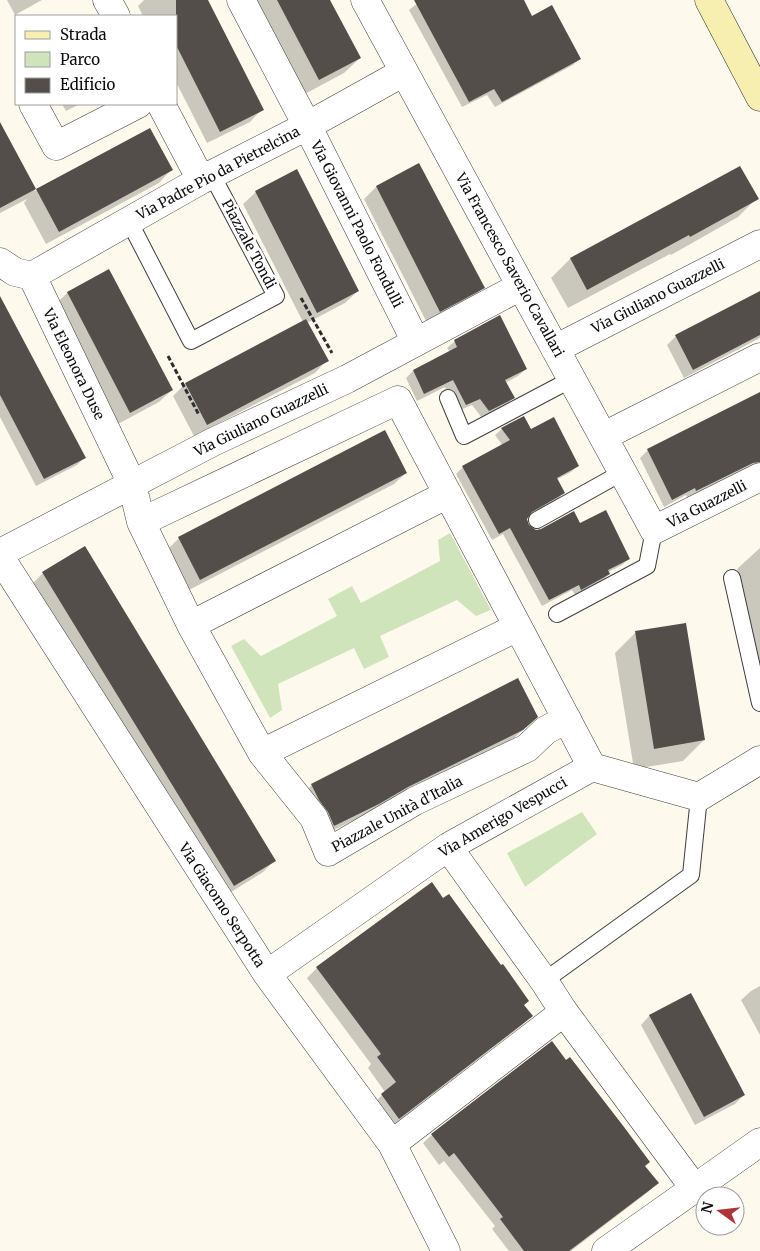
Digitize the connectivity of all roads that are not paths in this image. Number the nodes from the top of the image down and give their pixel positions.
1 (107, 0) edge
2 (242, 0) edge
3 (364, 0) edge
4 (709, 0) edge
5 (115, 15) edge
6 (404, 72) junction
7 (760, 97) edge
8 (33, 105) edge
9 (136, 105) edge
10 (162, 105) edge
11 (307, 126) junction
12 (207, 178) junction
13 (129, 221) junction
14 (760, 244) edge
15 (0, 262) edge
16 (32, 276) junction
17 (520, 286) junction
18 (416, 342) junction
19 (555, 348) junction
20 (760, 357) edge
21 (572, 379) junction
22 (448, 398) dead end
23 (604, 436) junction
24 (623, 472) junction
25 (760, 477) edge
26 (132, 484) junction
27 (448, 494) junction
28 (537, 520) dead end
29 (141, 522) junction
30 (654, 530) junction
31 (0, 553) edge
32 (0, 558) edge
33 (732, 578) dead end
34 (558, 614) dead end
35 (191, 625) junction
36 (518, 627) junction
37 (760, 703) edge
38 (567, 719) junction
39 (262, 753) junction
40 (760, 760) edge
41 (592, 767) junction
42 (698, 796) junction
43 (448, 847) junction
44 (267, 974) junction
45 (544, 981) junction
46 (564, 1012) junction
47 (760, 1142) edge
48 (392, 1144) junction
49 (699, 1186) edge
50 (695, 1189) joint
51 (446, 1251) edge
52 (606, 1251) edge

1 - 5 street
2 - 11 street, Via Giovanni Paolo Fondulli
3 - 6 street, Via Francesco Saverio Cavallari
4 - 7 main road
6 - 11 street, Via Padre Pio da Pietrelcina
6 - 17 street, Via Francesco Saverio Cavallari
8 - 9 street
10 - 12 street
11 - 12 street, Via Padre Pio da Pietrelcina
11 - 18 street, Via Giovanni Paolo Fondulli
12 - 13 street, Via Padre Pio da Pietrelcina
12 - 13 lane, Piazzale Tondi
13 - 16 street, Via Padre Pio da Pietrelcina
14 - 19 street, Via Giuliano Guazzelli
15 - 16 street
16 - 26 street, Via Eleonora Duse
17 - 18 street, Via Giuliano Guazzelli
17 - 19 street, Via Francesco Saverio Cavallari
18 - 26 street, Via Giuliano Guazzelli
19 - 21 street, Via Francesco Saverio Cavallari
20 - 23 street
21 - 22 lane
21 - 23 street, Via Francesco Saverio Cavallari
23 - 24 street, Via Francesco Saverio Cavallari
24 - 28 lane
24 - 30 street, Via Francesco Saverio Cavallari
25 - 30 street, Via Guazzelli
26 - 29 street, Piazzale Unità d'Italia
26 - 31 street, Via Giuliano Guazzelli
27 - 29 street
27 - 35 street
27 - 36 street
29 - 35 street, Piazzale Unità d'Italia
30 - 34 lane
32 - 44 street, Via Giacomo Serpotta
33 - 37 lane
35 - 39 street, Piazzale Unità d'Italia
36 - 38 street
36 - 39 street
38 - 39 street, Piazzale Unità d'Italia
38 - 41 street
40 - 42 street
41 - 42 street
41 - 43 street, Via Amerigo Vespucci
42 - 45 lane
43 - 44 street, Via Amerigo Vespucci
43 - 45 street
44 - 48 street, Via Giacomo Serpotta
45 - 46 street
46 - 48 street
46 - 50 street
47 - 49 street
48 - 51 street, Via Giacomo Serpotta
50 - 52 street

